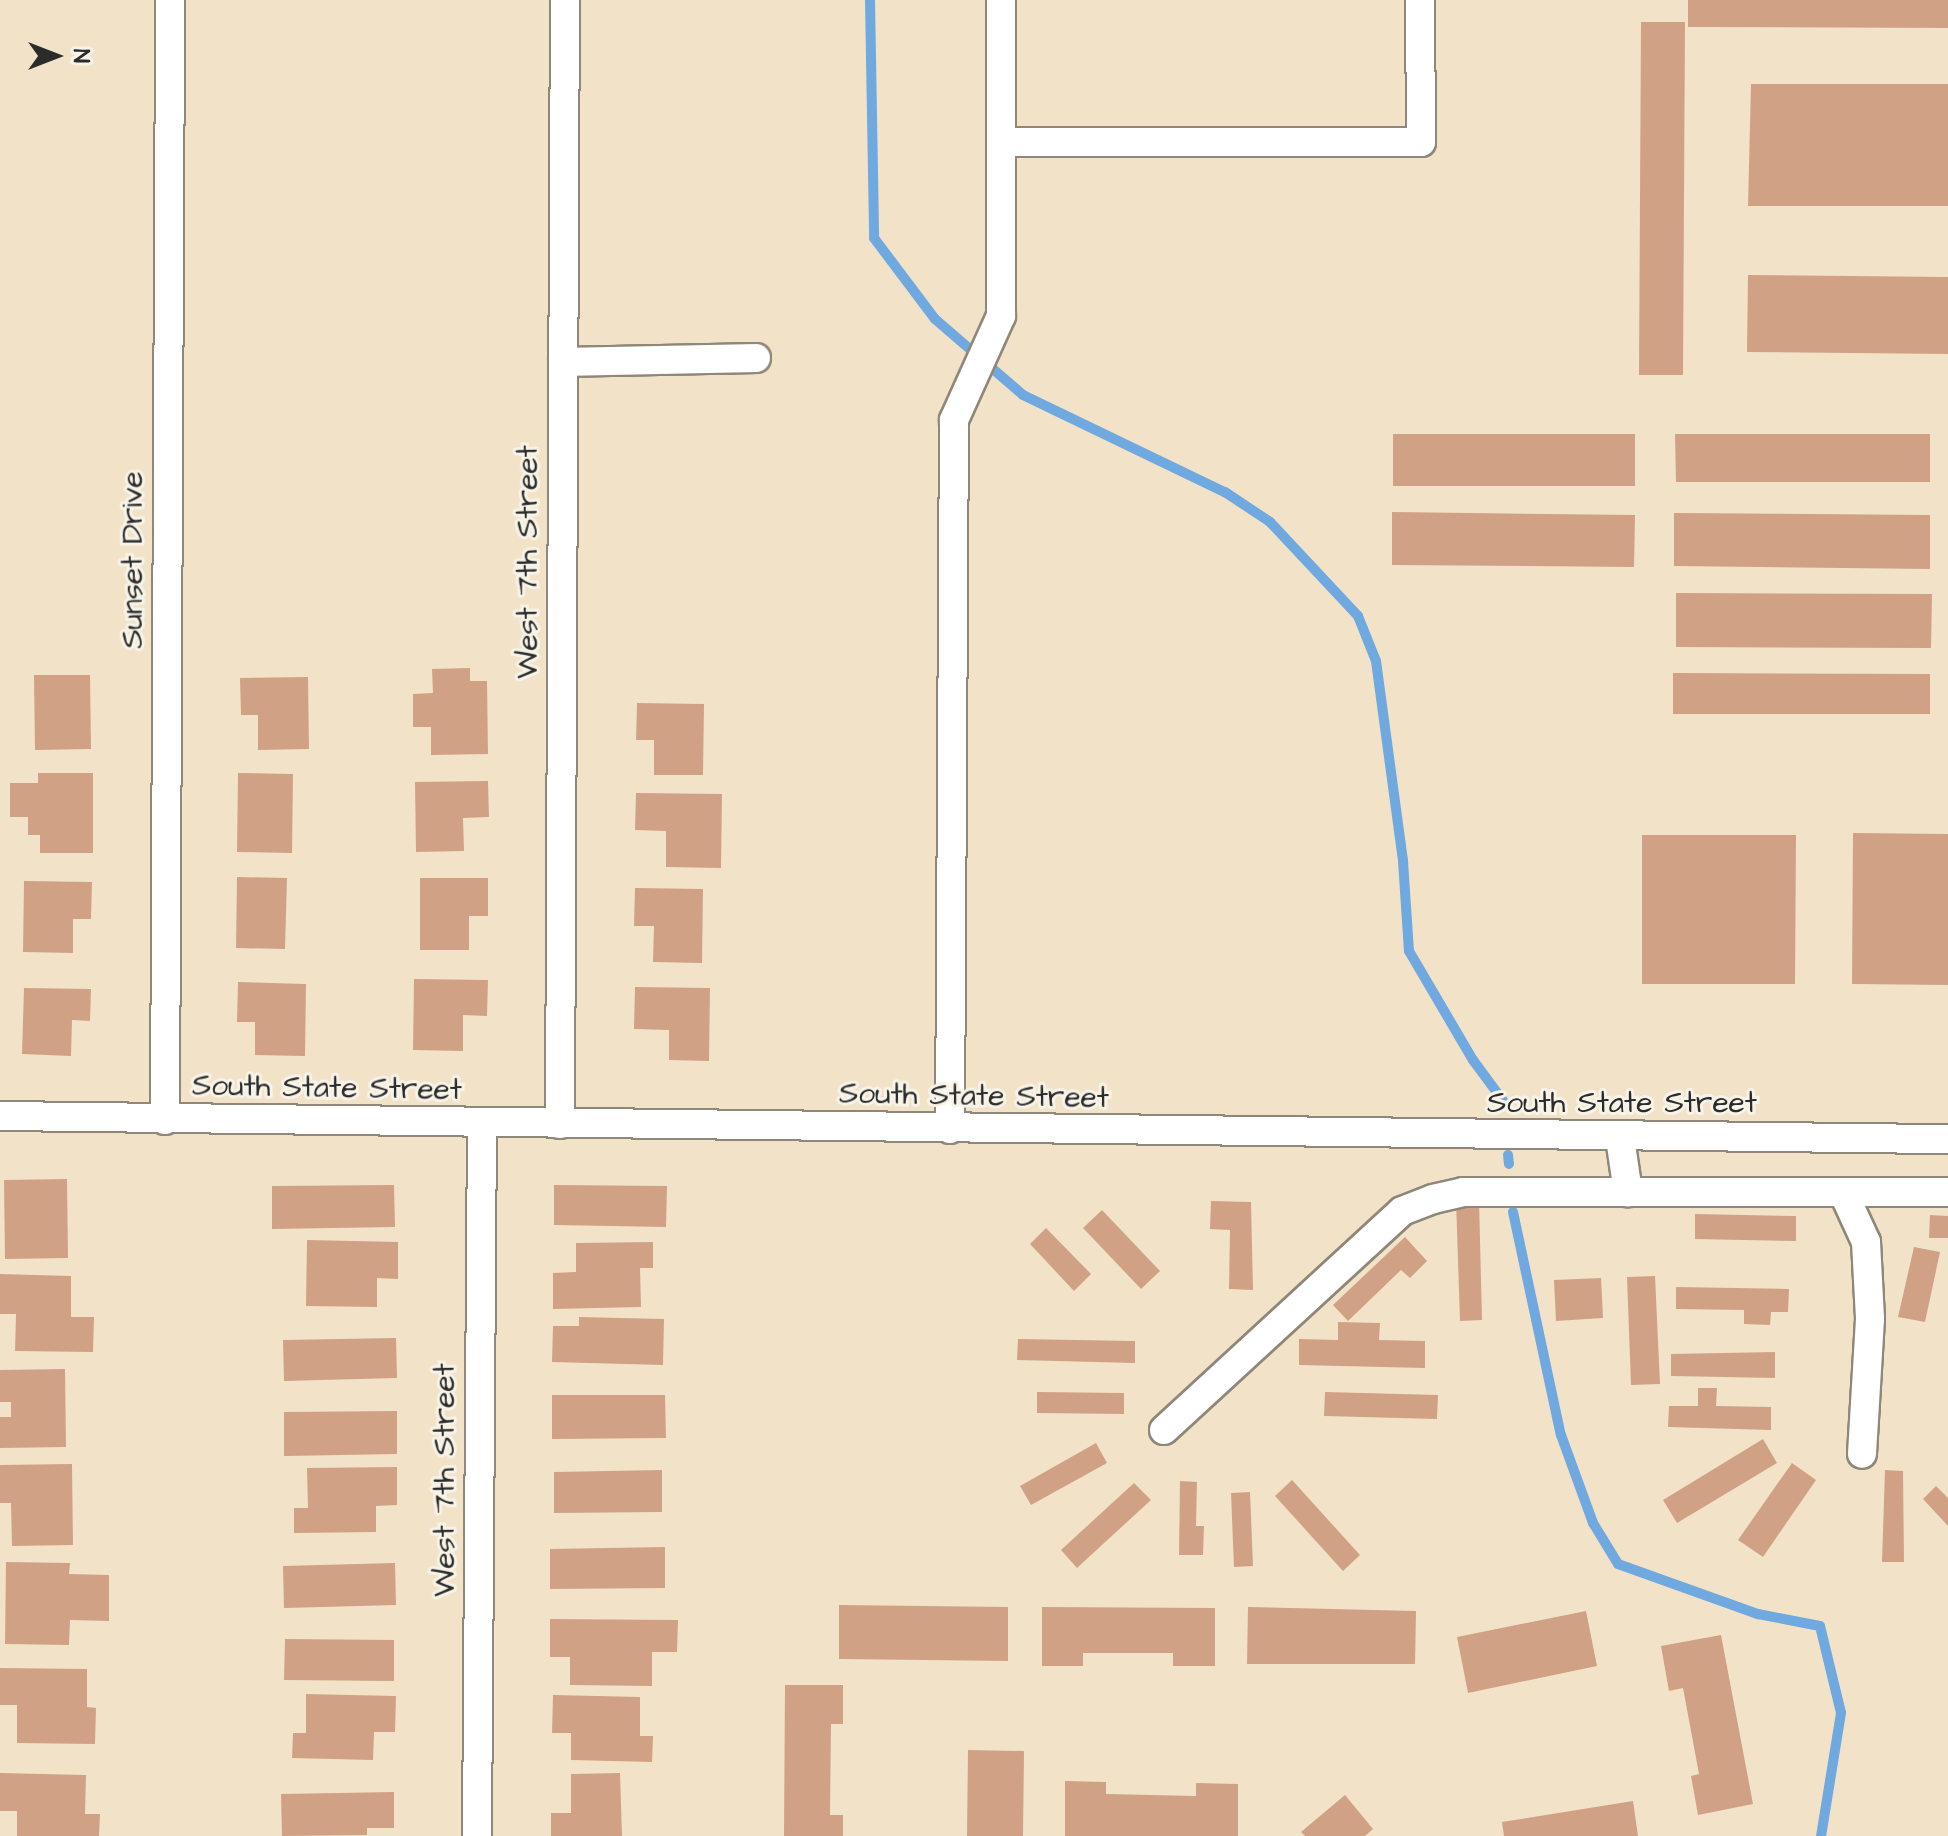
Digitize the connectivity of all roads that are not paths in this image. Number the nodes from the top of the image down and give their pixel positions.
1 (170, 0) edge
2 (565, 0) edge
3 (1001, 0) edge
4 (1420, 0) edge
5 (1001, 142) junction
6 (756, 358) dead end
7 (563, 362) junction
8 (0, 1116) edge
9 (165, 1120) junction
10 (482, 1124) junction
11 (560, 1124) junction
12 (950, 1129) junction
13 (1620, 1138) junction
14 (1948, 1139) edge
15 (1628, 1192) junction
16 (1843, 1192) junction
17 (1948, 1192) edge
18 (1164, 1430) dead end
19 (1862, 1454) dead end
20 (477, 1836) edge

1 - 9 street, Sunset Drive
2 - 7 street, West 7th Street
3 - 5 street
4 - 5 street
5 - 12 street
6 - 7 street
7 - 11 street, West 7th Street
8 - 9 street, South State Street
9 - 10 street, South State Street
10 - 11 street, South State Street
10 - 20 street, West 7th Street
11 - 12 street, South State Street
12 - 13 street, South State Street
13 - 14 street, South State Street
13 - 15 street
15 - 16 street
15 - 18 street
16 - 17 street
16 - 19 street

